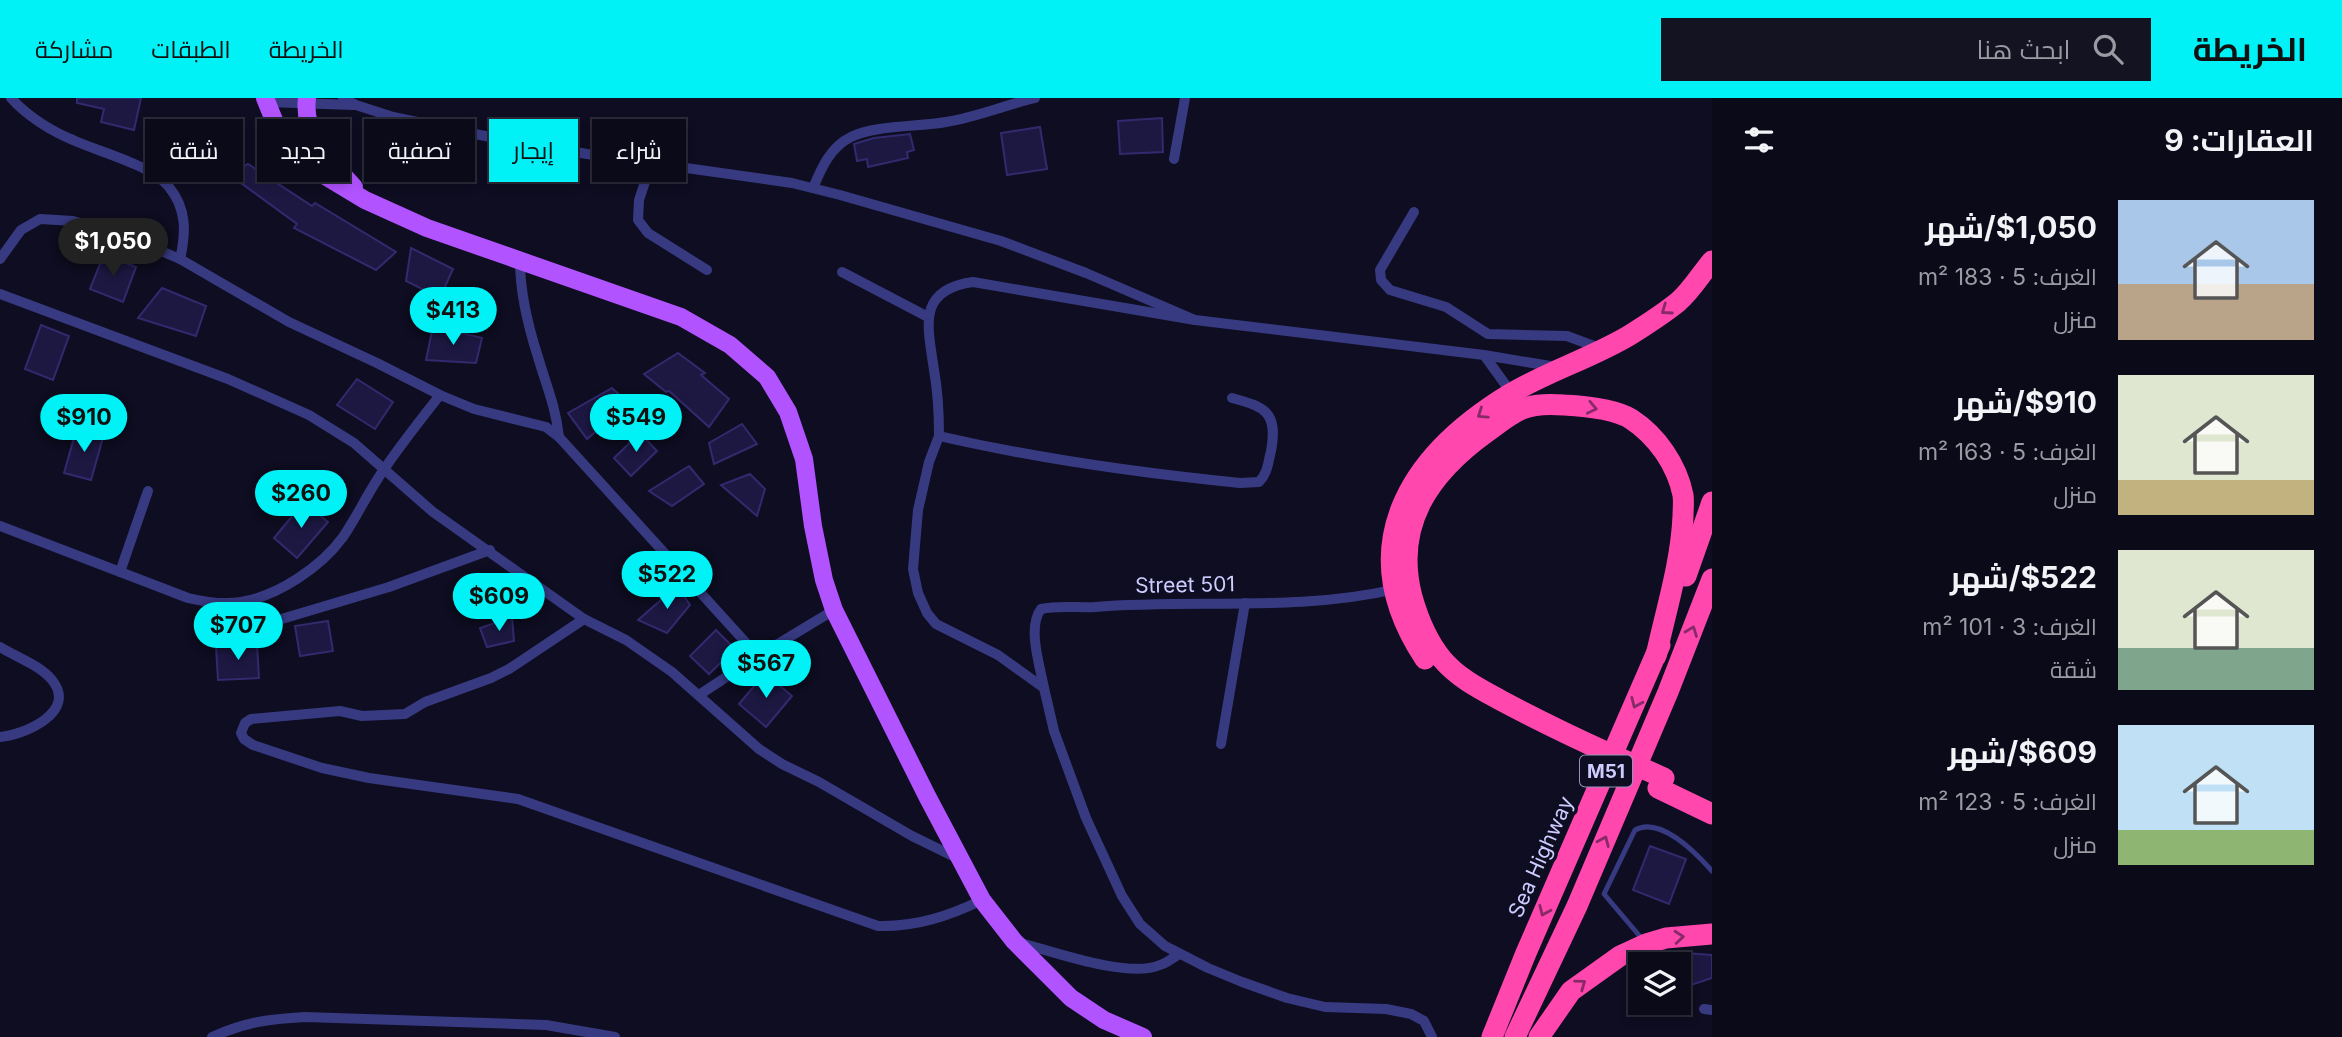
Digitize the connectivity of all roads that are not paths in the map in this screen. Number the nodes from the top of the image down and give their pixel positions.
1 (11, 98) edge
2 (343, 98) edge
3 (1035, 98) edge
4 (1185, 98) edge
5 (266, 100) edge
6 (307, 100) edge
7 (356, 105) junction
8 (592, 154) edge
9 (1174, 159) dead end
10 (686, 168) edge
11 (646, 182) edge
12 (813, 188) junction
13 (366, 200) junction
14 (1414, 212) dead end
15 (180, 258) junction
16 (0, 259) edge
17 (520, 261) junction
18 (1712, 261) edge
19 (707, 270) dead end
20 (842, 272) dead end
21 (0, 294) edge
22 (928, 317) junction
23 (1195, 320) junction
24 (1602, 349) junction
25 (1484, 355) junction
26 (1562, 369) junction
27 (440, 395) junction
28 (1232, 398) dead end
29 (1518, 401) junction
30 (939, 436) junction
31 (559, 437) junction
32 (385, 468) junction
33 (148, 491) dead end
34 (1712, 502) edge
35 (0, 526) edge
36 (489, 550) junction
37 (120, 572) junction
38 (1712, 579) edge
39 (1402, 588) junction
40 (1245, 603) junction
41 (834, 610) junction
42 (584, 619) junction
43 (228, 635) dead end
44 (0, 648) edge
45 (758, 656) junction
46 (1656, 656) junction
47 (1044, 688) junction
48 (699, 695) junction
49 (0, 737) edge
50 (1221, 744) dead end
51 (1661, 783) junction
52 (1712, 800) edge
53 (1712, 814) edge
54 (959, 859) junction
55 (1712, 870) edge
56 (1605, 894) junction
57 (982, 900) junction
58 (1585, 900) junction
59 (1712, 934) edge
60 (1014, 941) junction
61 (1646, 944) junction
62 (1179, 954) junction
63 (212, 1037) edge
64 (615, 1037) edge
65 (1143, 1037) edge
66 (1432, 1037) edge
67 (1492, 1037) edge
68 (1515, 1037) edge
69 (1539, 1037) edge

1 - 15 street
2 - 7 street
3 - 12 street
4 - 9 street
5 - 6 street
5 - 13 main road
6 - 7 street
6 - 13 main road
7 - 8 street
10 - 12 street
11 - 19 street
12 - 23 street
13 - 17 main road
14 - 24 street
15 - 16 street
15 - 27 street
17 - 31 street
17 - 41 main road
18 -> 24 highway
20 - 22 street
21 - 32 street
22 - 23 street
22 - 30 street
23 - 25 street
24 - 26 highway
25 - 26 street
25 - 29 street
26 - 29 highway
27 - 31 street
27 - 32 street
28 - 30 street
29 - 39 highway
29 -> 46 highway
30 - 47 street
31 - 45 street
32 - 36 street
32 - 37 street
33 - 37 street
34 - 46 highway, Sea Highway / M51
35 - 37 street
36 - 42 street
36 - 43 street
58 -> 38 highway, M51
39 - 40 street, Street 501
39 - 51 highway, bridge
40 - 47 street, Street 501
40 - 50 street
41 - 45 street
41 - 54 main road
42 - 48 street
42 - 57 street
44 - 49 street
45 - 48 street
46 -> 67 highway, Sea Highway / M51
47 - 62 street
48 - 54 street
51 - 52 highway
51 - 53 highway
54 - 57 main road
55 - 56 lane
56 - 58 lane
56 - 61 lane
57 - 60 main road
58 - 68 highway, M51
61 -> 59 highway
60 - 62 street
60 - 65 main road
69 -> 61 highway
62 - 66 street
63 - 64 street

